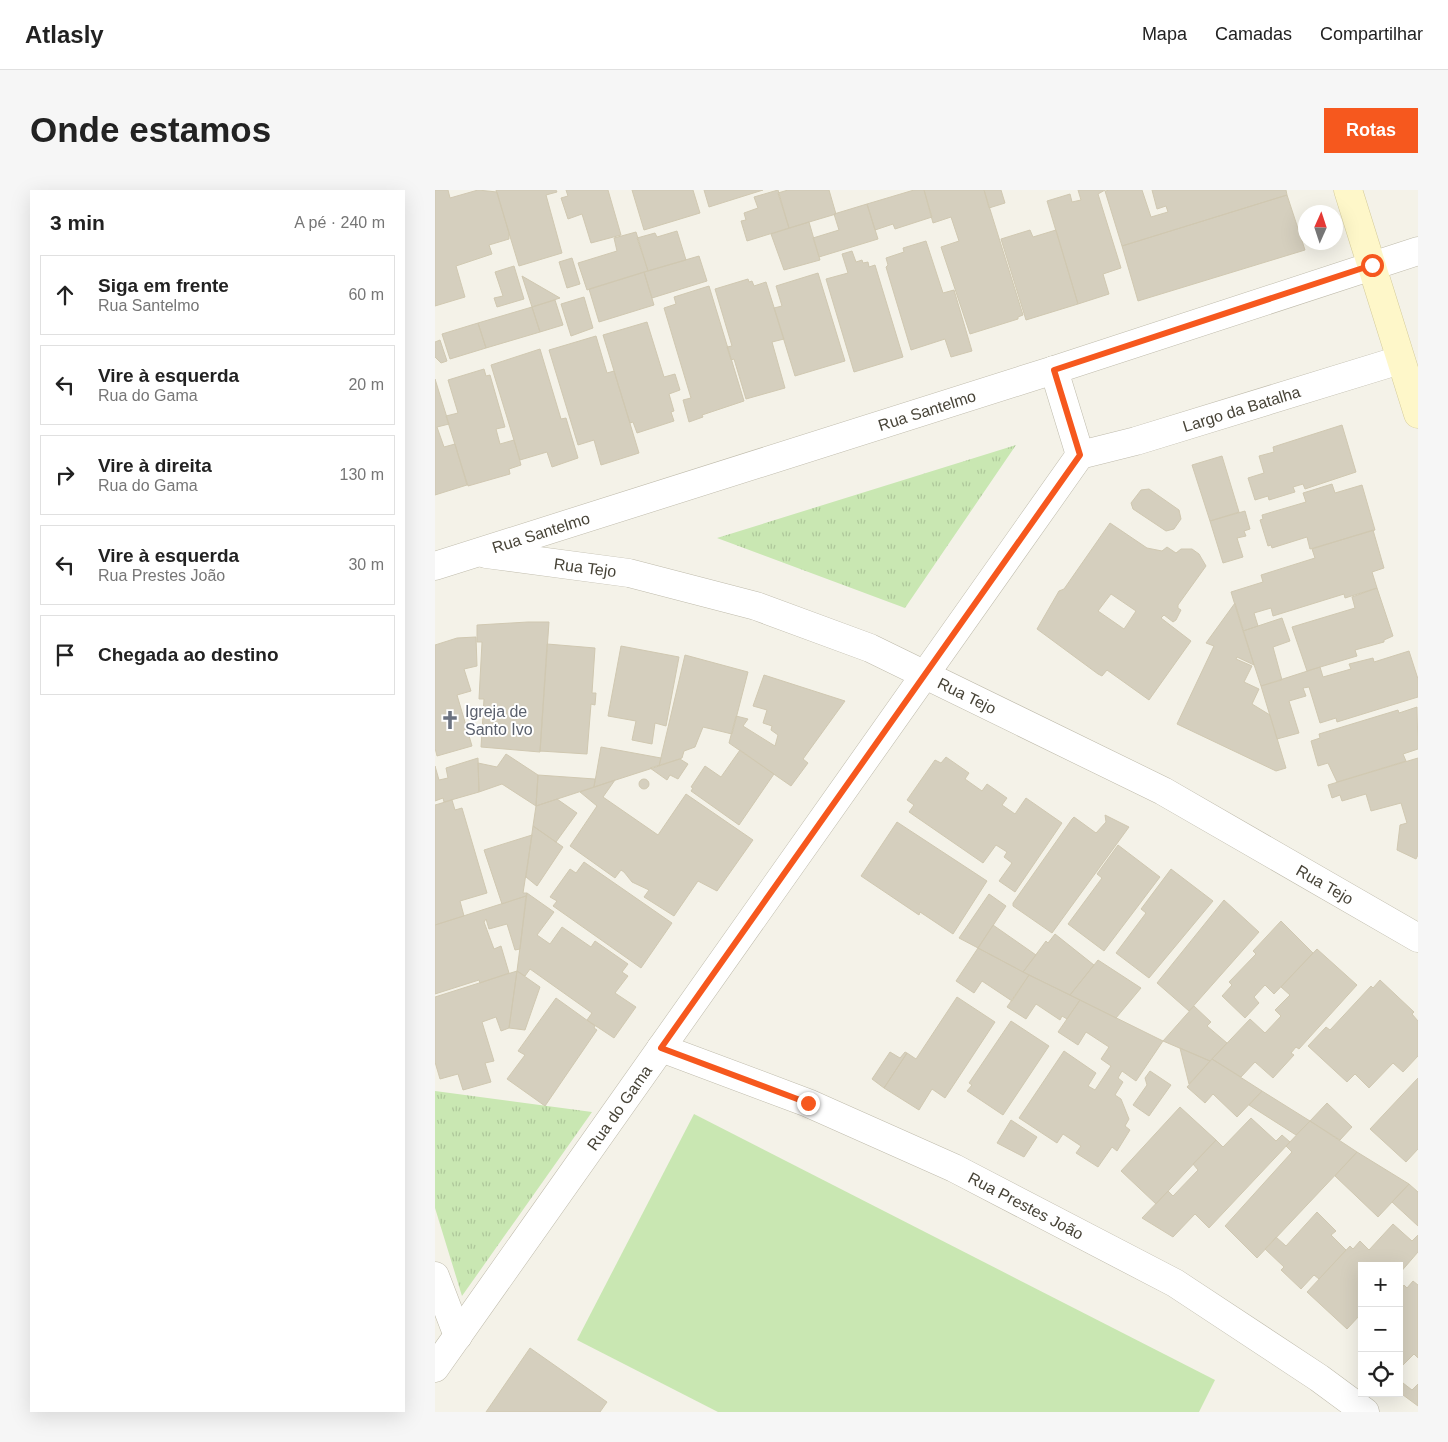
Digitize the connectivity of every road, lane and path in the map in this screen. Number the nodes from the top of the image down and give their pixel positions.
1 (1348, 190) edge
2 (1418, 251) edge
3 (1372, 265) junction
4 (1400, 360) junction
5 (1054, 370) junction
6 (1418, 414) edge
7 (1080, 455) junction
8 (480, 553) junction
9 (435, 566) edge
10 (924, 674) junction
11 (1415, 934) edge
12 (661, 1048) junction
13 (435, 1276) edge
14 (457, 1336) junction
15 (435, 1368) edge
16 (1365, 1412) edge

1 - 3 street
2 - 3 street, Rua Santelmo
3 - 4 street
3 - 5 street, Rua Santelmo
4 - 6 street
4 - 7 street, Largo da Batalha
5 - 7 street
5 - 8 street, Rua Santelmo
7 - 10 street, Rua do Gama
8 - 9 street, Rua Santelmo
8 - 10 street, Rua Tejo
10 - 11 street, Rua Tejo
10 - 12 street, Rua do Gama
12 - 14 street, Rua do Gama
12 - 16 street, Rua Prestes João
13 - 14 street
14 - 15 street, Rua do Gama

